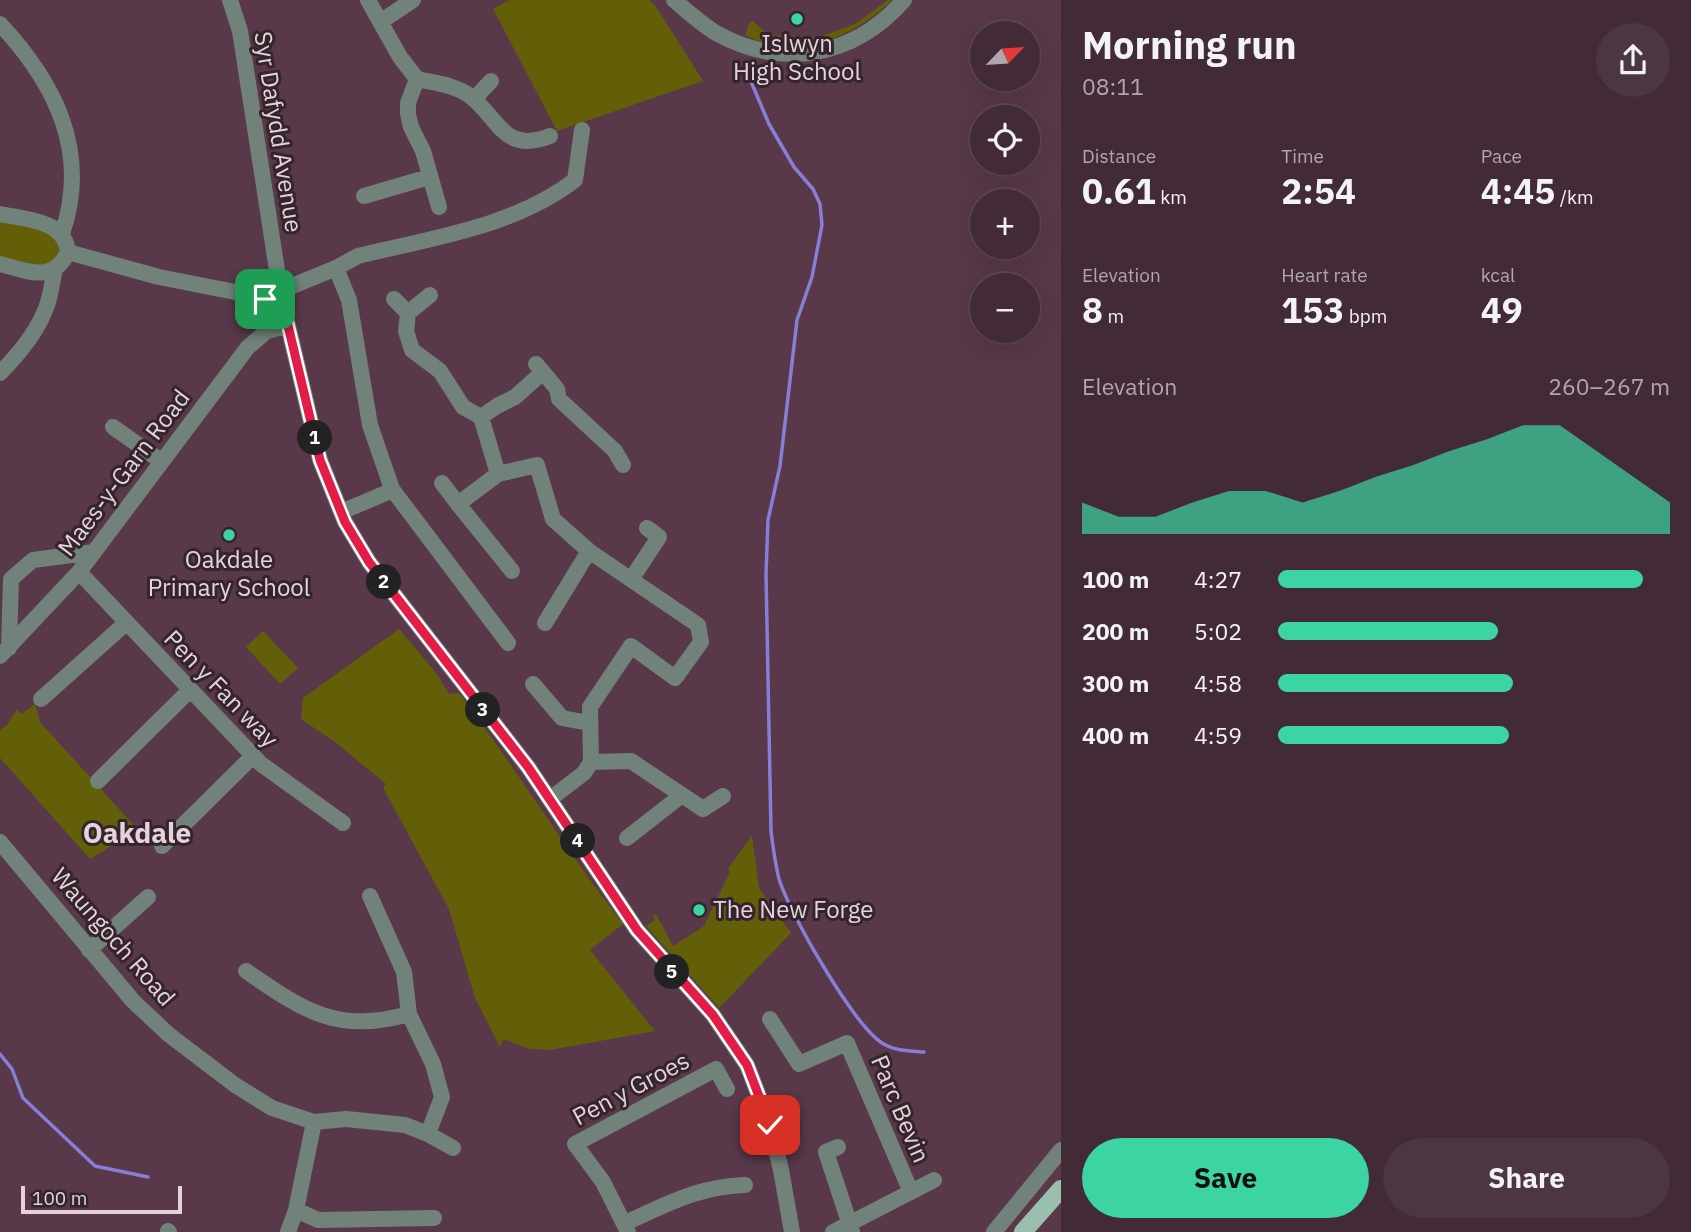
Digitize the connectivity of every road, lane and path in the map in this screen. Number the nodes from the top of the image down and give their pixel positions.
1 (230, 0) edge
2 (368, 0) edge
3 (413, 0) edge
4 (674, 0) edge
5 (904, 0) edge
6 (380, 22) junction
7 (0, 24) edge
8 (417, 79) junction
9 (491, 81) dead end
10 (474, 99) junction
11 (582, 130) dead end
12 (550, 136) dead end
13 (429, 177) junction
14 (364, 195) dead end
15 (439, 207) dead end
16 (0, 214) edge
17 (62, 234) junction
18 (68, 252) junction
19 (0, 264) edge
20 (336, 268) junction
21 (55, 269) junction
22 (280, 294) junction
23 (430, 295) dead end
24 (394, 299) dead end
25 (408, 313) junction
26 (287, 326) junction
27 (0, 373) edge
28 (481, 417) junction
29 (113, 426) dead end
30 (161, 461) junction
31 (623, 465) dead end
32 (498, 474) junction
33 (442, 483) dead end
34 (393, 490) junction
35 (458, 504) junction
36 (341, 512) junction
37 (673, 547) dead end
38 (589, 551) junction
39 (94, 552) junction
40 (512, 571) dead end
41 (79, 572) junction
42 (632, 578) junction
43 (545, 622) dead end
44 (126, 623) junction
45 (508, 643) dead end
46 (5, 652) edge
47 (533, 684) dead end
48 (190, 690) junction
49 (41, 699) dead end
50 (589, 723) junction
51 (253, 756) junction
52 (591, 762) junction
53 (98, 781) dead end
54 (682, 795) junction
55 (723, 796) dead end
56 (550, 799) junction
57 (344, 823) dead end
58 (627, 838) dead end
59 (0, 842) edge
60 (162, 846) dead end
61 (370, 896) dead end
62 (148, 897) dead end
63 (89, 950) junction
64 (247, 971) dead end
65 (409, 1014) junction
66 (770, 1019) dead end
67 (727, 1089) dead end
68 (314, 1122) junction
69 (428, 1134) junction
70 (838, 1147) dead end
71 (453, 1148) dead end
72 (1061, 1150) edge
73 (934, 1180) dead end
74 (745, 1185) dead end
75 (1061, 1189) edge
76 (911, 1192) junction
77 (296, 1210) junction
78 (434, 1218) dead end
79 (410, 1225) edge
80 (851, 1227) edge
81 (627, 1228) edge
82 (288, 1232) edge
83 (792, 1232) edge
84 (832, 1232) edge
85 (995, 1232) edge
86 (1023, 1232) edge

1 - 22 street, Syr Dafydd Avenue
2 - 6 street
3 - 6 street
4 - 5 street
6 - 8 street
7 - 17 street
8 - 10 street
8 - 13 street
9 - 10 street
10 - 12 street
11 - 20 street
13 - 14 street
13 - 15 street
16 - 17 street
17 - 18 street
18 - 21 street
18 - 22 street
19 - 21 street
20 - 22 street
20 - 34 street
21 - 27 street
22 - 26 street, Syr Dafydd Avenue
23 - 25 street
24 - 25 street
25 - 28 street
26 - 30 street, Maes-y-Garn Road
26 - 36 street, Syr Dafydd Avenue
28 - 31 street
28 - 32 street
29 - 30 street
30 - 39 street, Maes-y-Garn Road
32 - 35 street
32 - 38 street
33 - 35 street
34 - 36 street
34 - 45 street
35 - 40 street
36 - 56 street, Syr Dafydd Avenue
37 - 42 street
38 - 42 street
38 - 43 street
39 - 41 street, Maes-y-Garn Road
39 - 46 street
41 - 44 street, Pen y Fan way
41 - 46 street, Maes-y-Garn Road
42 - 50 street
44 - 48 street, Pen y Fan way
44 - 49 street
47 - 50 street
48 - 51 street, Pen y Fan way
48 - 53 street
50 - 52 street
51 - 57 street, Pen y Fan way
51 - 60 street
52 - 54 street
52 - 56 street
54 - 55 street
54 - 58 street
56 - 83 street, Syr Dafydd Avenue
59 - 63 street, Waungoch Road
61 - 65 street
62 - 63 street
63 - 68 street, Waungoch Road
64 - 65 street
65 - 69 street
66 - 76 street, Parc Bevin
67 - 81 street, Pen y Groes
68 - 69 street, Waungoch Road
68 - 77 street
69 - 71 street, Waungoch Road
70 - 80 street
72 - 85 street
73 - 76 street, Parc Bevin
74 - 81 street, Pen y Groes
75 - 86 main road
76 - 80 street, Parc Bevin
77 - 79 street
77 - 82 street
78 - 79 street
80 - 84 street, Parc Bevin

